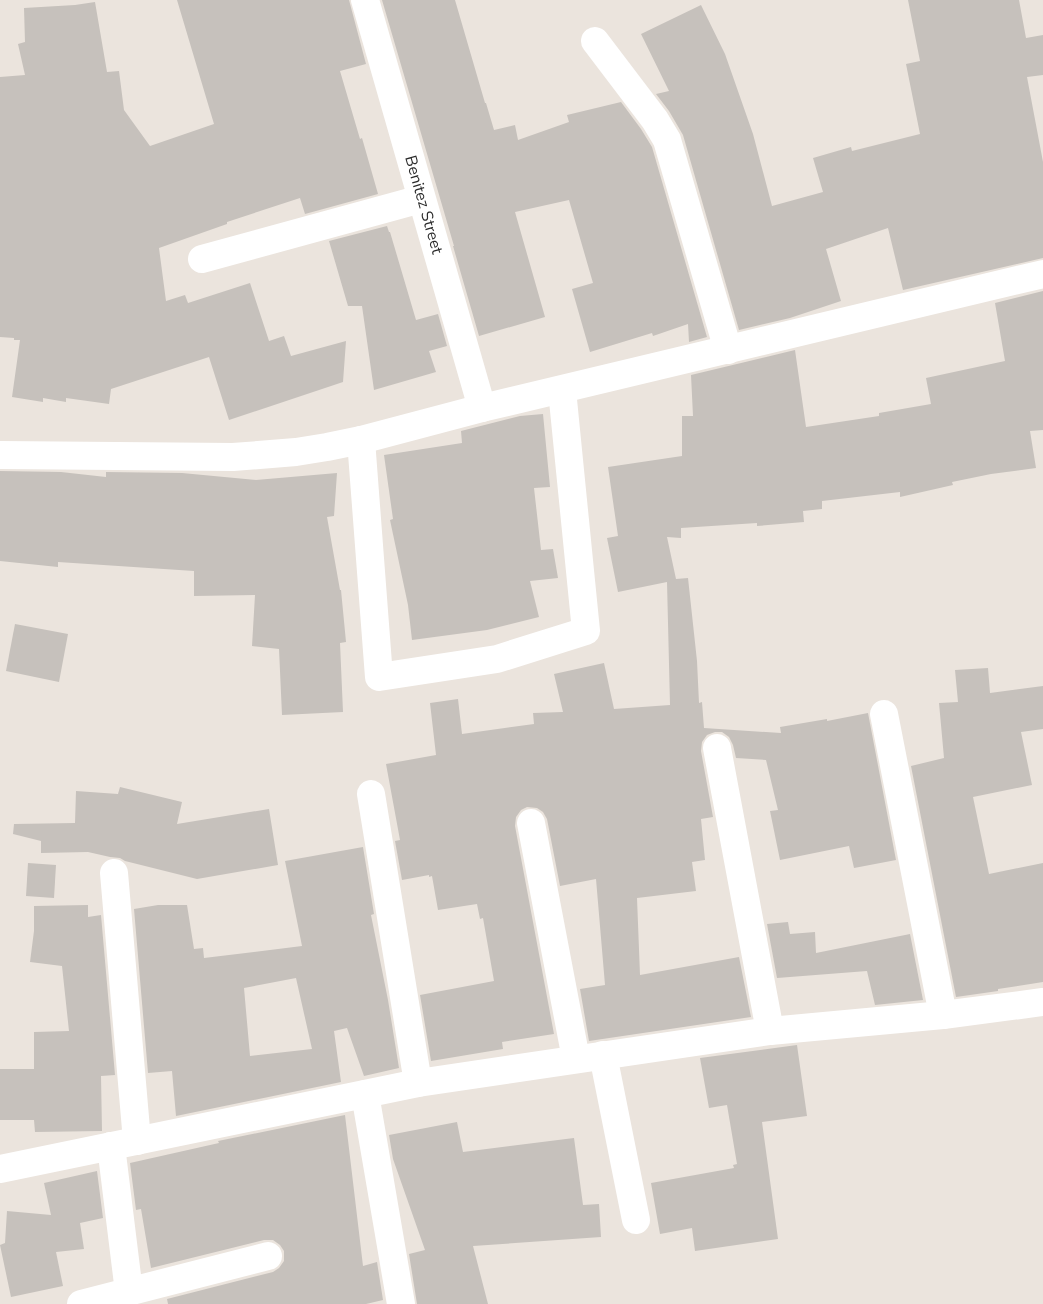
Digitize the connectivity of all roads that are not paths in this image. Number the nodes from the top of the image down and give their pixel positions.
1 (365, 0) edge
2 (595, 40) dead end
3 (421, 199) junction
4 (202, 259) dead end
5 (1043, 274) edge
6 (728, 350) junction
7 (562, 390) junction
8 (482, 408) junction
9 (361, 440) junction
10 (0, 454) edge
11 (884, 714) dead end
12 (717, 748) dead end
13 (371, 794) dead end
14 (531, 823) dead end
15 (114, 873) dead end
16 (1043, 1002) edge
17 (943, 1015) junction
18 (770, 1031) junction
19 (590, 1057) junction
20 (418, 1083) junction
21 (365, 1094) junction
22 (124, 1144) junction
23 (0, 1169) edge
24 (636, 1220) dead end
25 (268, 1256) dead end
26 (129, 1292) junction
27 (81, 1304) edge
28 (401, 1304) edge

1 - 3 street, Benitez Street
2 - 6 street
3 - 4 street
3 - 8 street, Benitez Street
5 - 6 street
6 - 7 street
7 - 8 street
7 - 9 street
8 - 9 street
9 - 10 street
11 - 17 street
12 - 18 street
13 - 20 street
14 - 19 street
15 - 22 street
16 - 17 street
17 - 18 street
18 - 19 street
19 - 20 street
19 - 24 street
20 - 21 street
21 - 22 street
21 - 28 street
22 - 23 street
22 - 26 street
25 - 26 street
26 - 27 street

